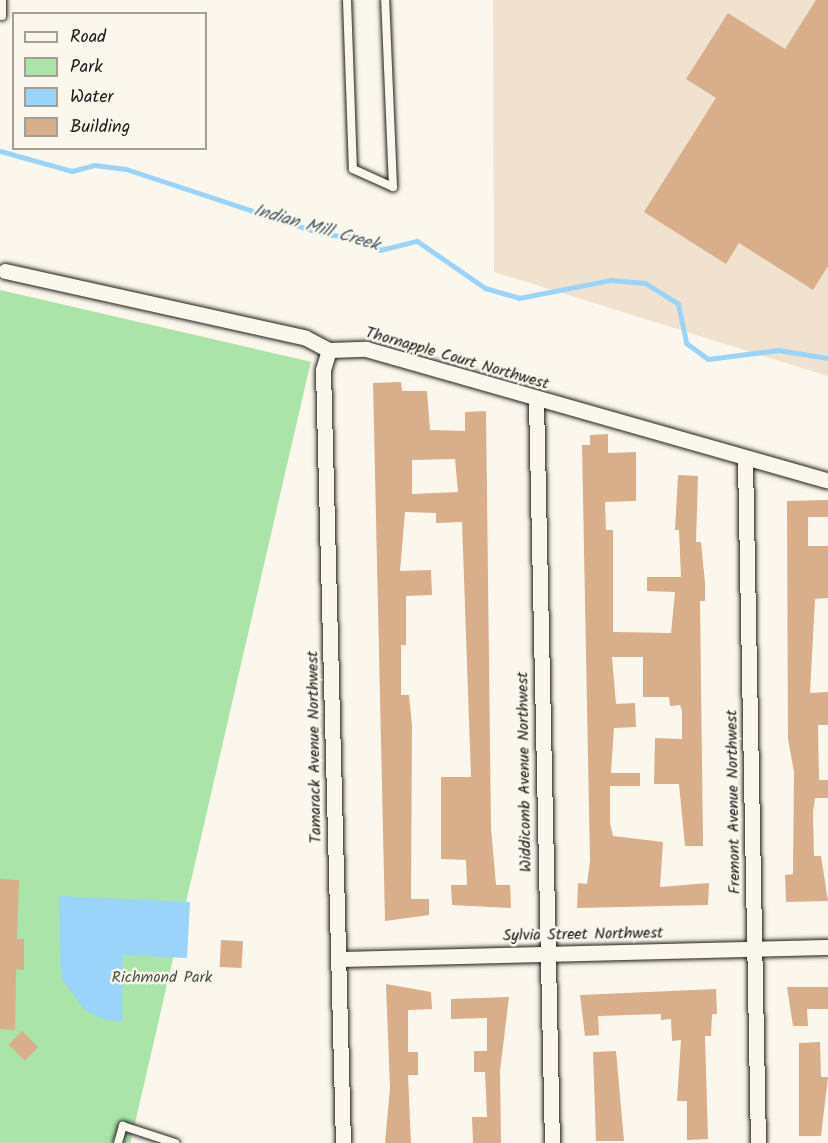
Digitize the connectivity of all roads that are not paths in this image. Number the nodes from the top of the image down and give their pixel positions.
1 (2, 0) edge
2 (347, 0) edge
3 (385, 0) edge
4 (2, 16) dead end
5 (5, 271) dead end
6 (329, 350) junction
7 (536, 400) junction
8 (745, 460) junction
9 (828, 481) edge
10 (828, 947) edge
11 (755, 949) junction
12 (547, 954) junction
13 (338, 959) junction
14 (118, 1143) edge
15 (175, 1143) edge
16 (343, 1143) edge
17 (552, 1143) edge
18 (758, 1143) edge

1 - 4 lane
2 - 3 lane
5 - 6 street, Thornapple Court Northwest
6 - 7 street, Thornapple Court Northwest
6 - 13 street, Tamarack Avenue Northwest
7 - 8 street, Thornapple Court Northwest
7 - 12 street, Widdicomb Avenue Northwest
8 - 9 street, Thornapple Court Northwest
8 - 11 street, Fremont Avenue Northwest
10 - 11 street, Sylvia Street Northwest
11 - 12 street, Sylvia Street Northwest
11 - 18 street, Fremont Avenue Northwest
12 - 13 street, Sylvia Street Northwest
12 - 17 street, Widdicomb Avenue Northwest
13 - 16 street, Tamarack Avenue Northwest
14 - 15 lane

